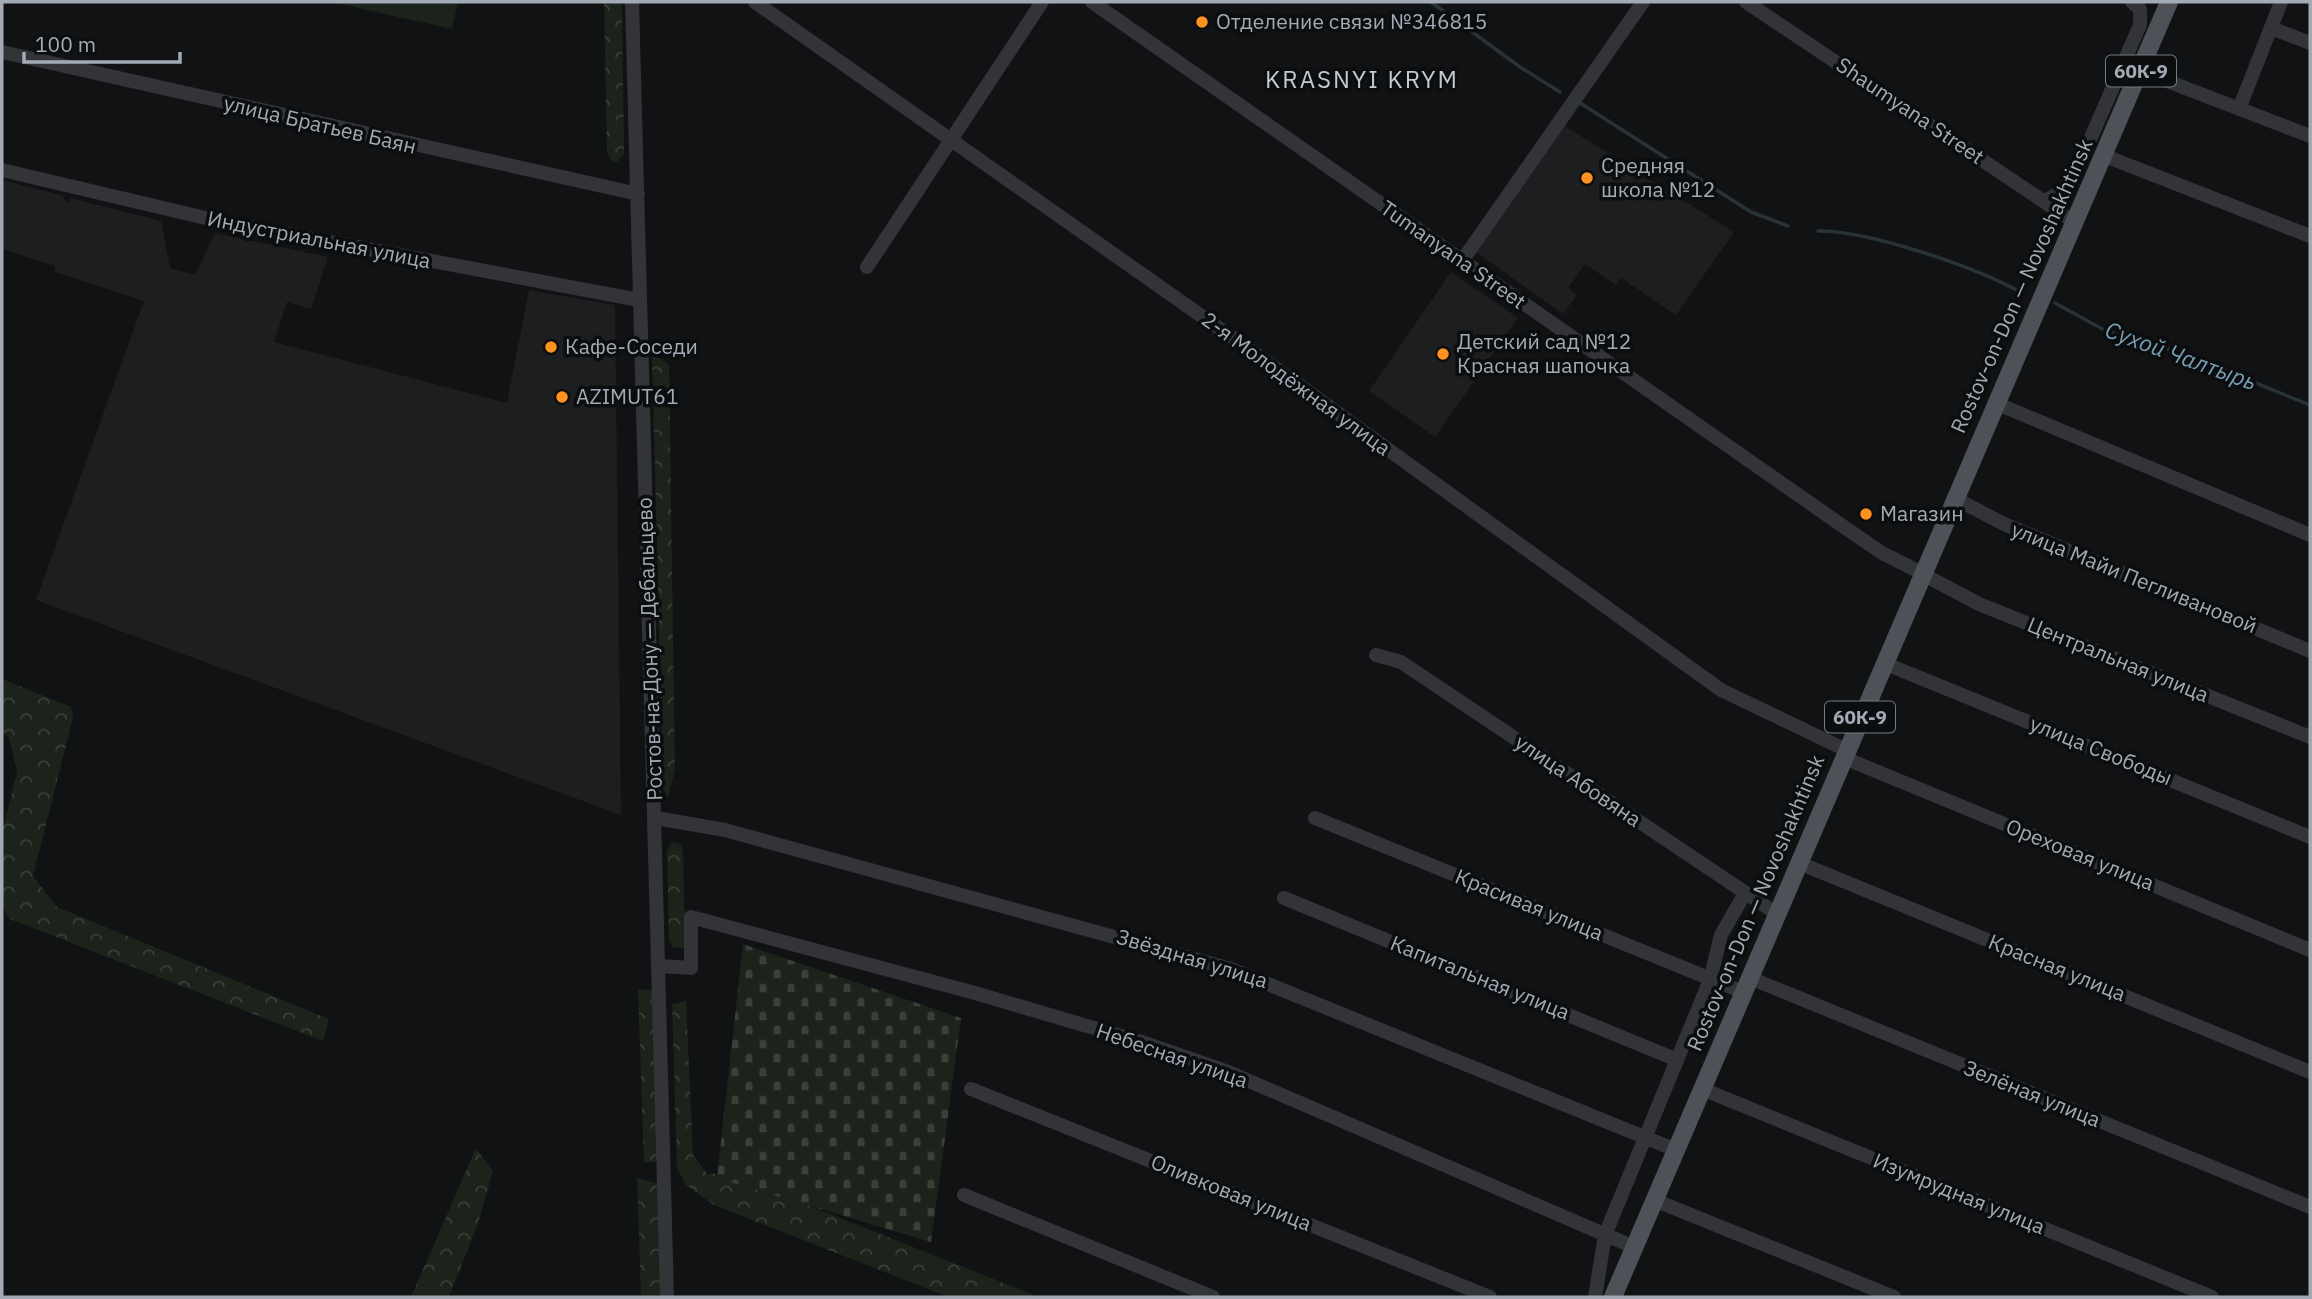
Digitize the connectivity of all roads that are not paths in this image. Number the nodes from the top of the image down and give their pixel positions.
1 (632, 2) edge
2 (755, 2) edge
3 (1042, 2) edge
4 (1092, 2) edge
5 (1643, 2) edge
6 (1746, 2) edge
7 (2132, 2) edge
8 (2169, 2) edge
9 (2281, 2) edge
10 (2271, 28) junction
11 (2310, 43) edge
12 (2, 52) edge
13 (2141, 71) junction
14 (2239, 109) junction
15 (2310, 136) edge
16 (951, 138) junction
17 (2108, 148) junction
18 (2, 170) edge
19 (638, 194) junction
20 (2044, 202) junction
21 (2073, 221) junction
22 (2310, 236) edge
23 (1462, 261) junction
24 (867, 267) dead end
25 (639, 300) junction
26 (2000, 405) junction
27 (1960, 501) junction
28 (2310, 534) edge
29 (1925, 575) junction
30 (2310, 651) edge
31 (1376, 655) dead end
32 (1891, 666) junction
33 (2310, 737) edge
34 (1847, 755) junction
35 (656, 818) junction
36 (1315, 818) dead end
37 (2310, 836) edge
38 (1804, 865) junction
39 (1745, 893) junction
40 (1284, 898) dead end
41 (1777, 914) junction
42 (2310, 950) edge
43 (660, 966) junction
44 (1710, 979) junction
45 (1749, 986) junction
46 (1675, 1059) junction
47 (2310, 1072) edge
48 (971, 1089) dead end
49 (1707, 1091) junction
50 (1647, 1137) junction
51 (1676, 1150) junction
52 (964, 1195) dead end
53 (1659, 1202) junction
54 (2310, 1208) edge
55 (1605, 1235) junction
56 (1634, 1247) junction
57 (667, 1297) edge
58 (1213, 1297) edge
59 (1490, 1297) edge
60 (1595, 1297) edge
61 (1613, 1297) edge
62 (1620, 1297) edge
63 (1894, 1297) edge
64 (2212, 1297) edge

1 - 19 street, Ростов-на-Дону — Дебальцево
2 - 16 street, 2-я Молодёжная улица
3 - 16 street
4 - 23 street, Tumanyana Street
5 - 23 street
6 - 20 street, Shaumyana Street
7 - 20 street
8 - 13 main road, 60К-9
9 - 10 street
10 - 11 street
10 - 14 street
12 - 19 street, улица Братьев Баян
13 - 14 street
13 - 17 main road, 60К-9
14 - 15 street
16 - 24 street
16 - 34 street, 2-я Молодёжная улица
17 - 21 main road, Rostov-on-Don — Novoshakhtinsk / 60К-9
17 - 22 street
17 - 26 main road, Rostov-on-Don — Novoshakhtinsk / 60К-9
18 - 25 street, Индустриальная улица
19 - 25 street, Ростов-на-Дону — Дебальцево
20 - 21 street, Shaumyana Street
21 - 29 main road, Rostov-on-Don — Novoshakhtinsk / 60К-9
23 - 29 street, Tumanyana Street
25 - 35 street, Ростов-на-Дону — Дебальцево
26 - 27 main road, Rostov-on-Don — Novoshakhtinsk / 60К-9
26 - 28 street
27 - 29 main road, Rostov-on-Don — Novoshakhtinsk / 60К-9
27 - 30 street, улица Майи Пегливановой
29 - 32 main road, Rostov-on-Don — Novoshakhtinsk / 60К-9
29 - 33 street, Центральная улица
29 - 34 main road, Rostov-on-Don — Novoshakhtinsk / 60К-9
31 - 39 street, улица Абовяна
32 - 34 main road, Rostov-on-Don — Novoshakhtinsk / 60К-9
32 - 37 street, улица Свободы
34 - 38 main road, Rostov-on-Don — Novoshakhtinsk / 60К-9
34 - 41 main road, Rostov-on-Don — Novoshakhtinsk / 60К-9
34 - 42 street, Ореховая улица
35 - 43 street, Ростов-на-Дону — Дебальцево
35 - 50 street, Звёздная улица
36 - 44 street, Красивая улица
38 - 45 main road, Rostov-on-Don — Novoshakhtinsk / 60К-9
38 - 47 street, Красная улица
39 - 41 street, улица Абовяна
39 - 44 street
40 - 46 street, Капитальная улица
41 - 45 main road, Rostov-on-Don — Novoshakhtinsk / 60К-9
43 - 55 street, Небесная улица
43 - 57 street, Ростов-на-Дону — Дебальцево
44 - 45 street, Красивая улица
44 - 46 street
45 - 49 main road, Rostov-on-Don — Novoshakhtinsk / 60К-9
45 - 51 main road, Rostov-on-Don — Novoshakhtinsk / 60К-9
45 - 54 street, Зелёная улица
46 - 50 street
48 - 59 street, Оливковая улица
49 - 53 main road, Rostov-on-Don — Novoshakhtinsk / 60К-9
49 - 64 street, Изумрудная улица
50 - 51 street, Звёздная улица
50 - 55 street
51 - 56 main road, Rostov-on-Don — Novoshakhtinsk / 60К-9
52 - 58 street
53 - 62 main road, Rostov-on-Don — Novoshakhtinsk / 60К-9
53 - 63 street
55 - 56 street, Небесная улица
55 - 60 street
56 - 61 main road, Rostov-on-Don — Novoshakhtinsk / 60К-9

